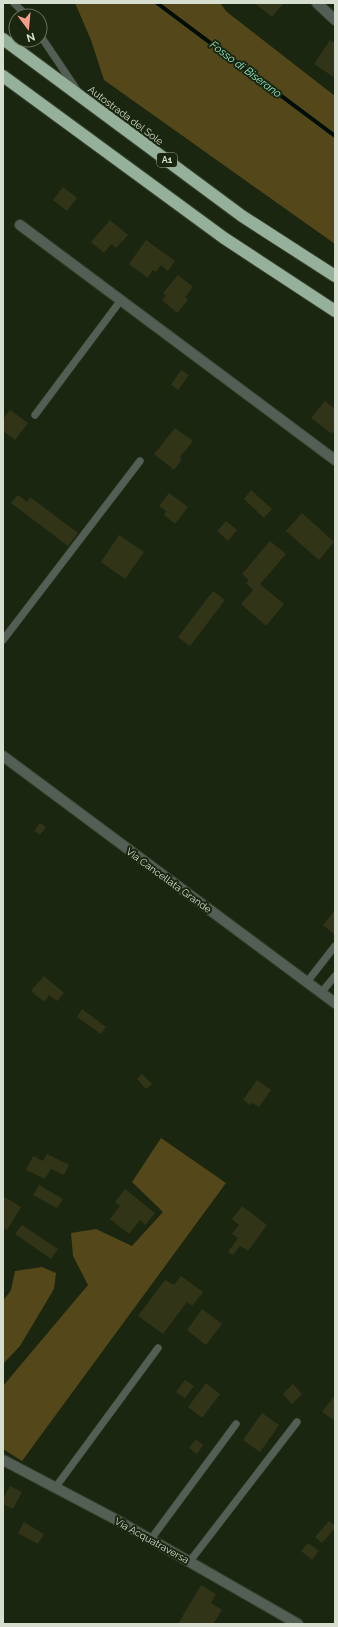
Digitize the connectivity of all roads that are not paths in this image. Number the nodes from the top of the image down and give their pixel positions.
1 (317, 3) edge
2 (335, 20) edge
3 (3, 39) edge
4 (48, 47) edge
5 (3, 76) edge
6 (81, 97) junction
7 (20, 224) dead end
8 (335, 276) edge
9 (121, 300) junction
10 (335, 311) edge
11 (35, 415) dead end
12 (335, 460) edge
13 (140, 461) dead end
14 (3, 640) edge
15 (3, 756) edge
16 (335, 946) edge
17 (335, 976) edge
18 (307, 982) junction
19 (322, 993) junction
20 (335, 1003) edge
21 (158, 1348) dead end
22 (297, 1422) dead end
23 (236, 1424) dead end
24 (3, 1460) edge
25 (55, 1488) junction
26 (151, 1539) junction
27 (190, 1561) junction
28 (298, 1624) edge

1 - 2 street
3 - 6 highway, Autostrada del Sole / A1
4 - 6 lane
5 - 10 highway
6 - 8 highway, Autostrada del Sole / A1
7 - 9 street
9 - 11 lane
9 - 12 street
13 - 14 lane
15 - 18 street, Via Cancellata Grande
16 - 18 lane
17 - 19 lane
18 - 19 street, Via Cancellata Grande
19 - 20 street, Via Cancellata Grande
21 - 25 lane
22 - 27 lane
23 - 26 lane
24 - 25 street, Via Acquatraversa
25 - 26 street, Via Acquatraversa
26 - 27 street, Via Acquatraversa
27 - 28 street, Via Acquatraversa

